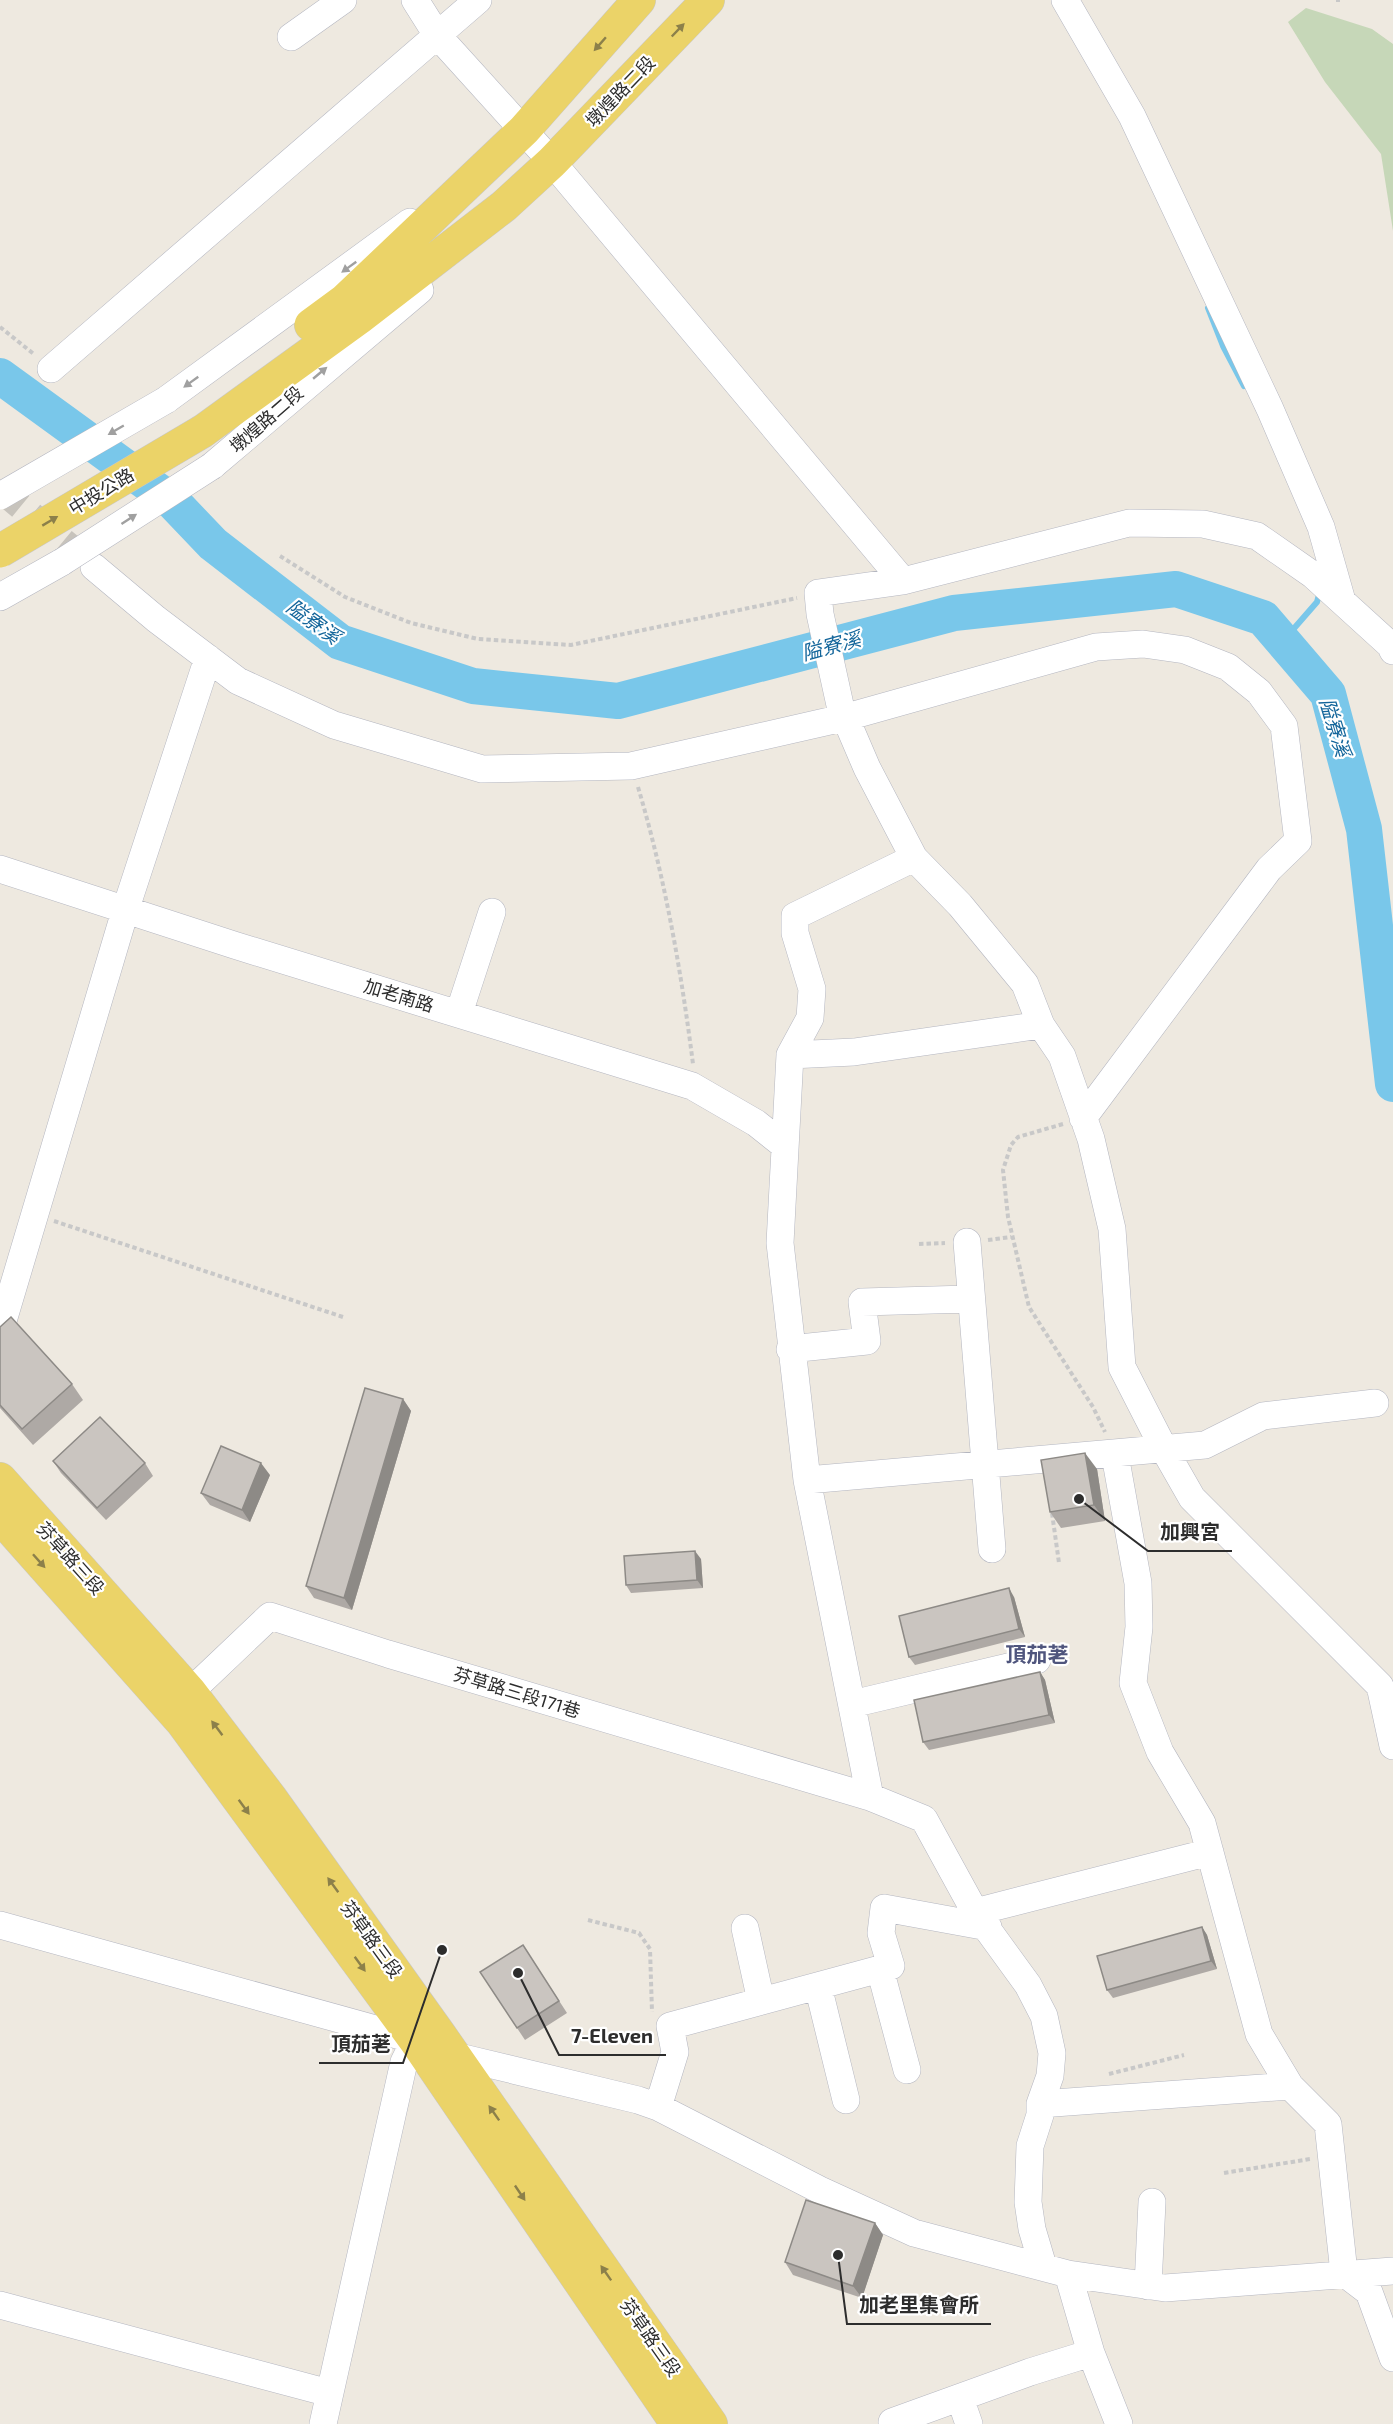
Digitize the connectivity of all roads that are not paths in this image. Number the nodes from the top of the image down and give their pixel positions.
1 (343, 0) edge
2 (415, 0) edge
3 (478, 0) edge
4 (639, 0) edge
5 (708, 0) edge
6 (1065, 0) edge
7 (437, 35) junction
8 (291, 37) dead end
9 (524, 130) junction
10 (552, 162) junction
11 (504, 206) junction
12 (51, 369) road end
13 (187, 414) junction
14 (0, 496) edge
15 (0, 525) edge
16 (0, 551) edge
17 (94, 567) tunnel mouth
18 (903, 580) junction
19 (0, 597) edge
20 (1342, 601) junction
21 (1393, 651) edge
22 (208, 658) junction
23 (843, 711) junction
24 (914, 858) junction
25 (0, 869) edge
26 (126, 908) junction
27 (492, 912) dead end
28 (459, 1013) junction
29 (1041, 1025) junction
30 (790, 1055) junction
31 (1083, 1118) junction
32 (785, 1146) junction
33 (967, 1242) dead end
34 (969, 1299) junction
35 (0, 1324) edge
36 (790, 1349) junction
37 (1375, 1403) dead end
38 (1164, 1449) junction
39 (1115, 1455) junction
40 (985, 1464) junction
41 (0, 1479) edge
42 (807, 1480) junction
43 (0, 1517) edge
44 (992, 1549) dead end
45 (1037, 1660) dead end
46 (190, 1692) junction
47 (852, 1704) junction
48 (1393, 1746) edge
49 (870, 1797) junction
50 (1210, 1852) junction
51 (982, 1920) junction
52 (0, 1925) edge
53 (744, 1928) dead end
54 (880, 1969) junction
55 (818, 1986) junction
56 (761, 2001) junction
57 (415, 2040) junction
58 (455, 2056) junction
59 (907, 2070) dead end
60 (1290, 2086) junction
61 (846, 2100) dead end
62 (1040, 2104) junction
63 (658, 2107) junction
64 (1152, 2202) dead end
65 (1055, 2270) junction
66 (1383, 2272) edge
67 (1344, 2273) junction
68 (1148, 2286) junction
69 (0, 2305) edge
70 (1090, 2353) junction
71 (1393, 2358) edge
72 (329, 2393) junction
73 (960, 2398) junction
74 (892, 2422) dead end
75 (322, 2424) edge
76 (677, 2424) edge
77 (711, 2424) edge
78 (969, 2424) edge
79 (1119, 2424) edge

1 - 8 street
2 - 7 street
3 - 7 street
4 -> 9 main road, 墩煌路二段
10 -> 5 main road, 墩煌路二段
6 - 20 street
7 - 9 street
7 - 12 street
9 - 10 street
9 -> 13 main road, 墩煌路二段
10 - 11 main road, 墩煌路二段
10 - 18 street
11 - 13 main road, 墩煌路二段
19 -> 11 street, 墩煌路二段, bridge
13 -> 14 street, 墩煌路二段, bridge
13 - 15 main road, 中投公路
16 -> 13 main road, 中投公路, bridge
17 - 22 street
18 - 20 street
18 - 23 street
20 - 21 street
22 - 23 street
22 - 26 street
23 - 24 street
23 - 31 street
24 - 29 street
24 - 30 street
25 - 26 street, 加老南路
26 - 28 street, 加老南路
26 - 35 street
27 - 28 street
28 - 32 street, 加老南路
29 - 30 street
29 - 31 street
30 - 32 street
31 - 38 street
32 - 36 street
33 - 34 street
34 - 36 street
34 - 40 street
36 - 42 street
37 - 38 street
38 - 39 street
38 - 48 street
39 - 40 street
39 - 50 street
40 - 42 street
40 - 44 street
41 - 46 main road, 芬草路三段
42 - 47 street
43 -> 57 main road, 芬草路三段
45 - 47 street
46 - 49 street, 芬草路三段171巷
58 -> 46 main road, 芬草路三段
47 - 49 street
49 - 51 street
50 - 51 street
50 - 60 street
51 - 54 street
51 - 62 street
52 - 57 street
53 - 56 street
54 - 55 street
54 - 59 street
55 - 56 street
55 - 61 street
56 - 63 street
57 - 58 street
57 - 72 street
57 -> 76 main road, 芬草路三段
58 - 63 street
77 -> 58 main road, 芬草路三段
60 - 62 street
60 - 67 street
62 - 65 street
63 - 65 street
64 - 68 street
65 - 68 street
65 - 70 street
66 - 67 street
67 - 68 street
67 - 71 street
69 - 72 street
70 - 73 street
70 - 79 street
72 - 75 street
73 - 74 street
73 - 78 street

